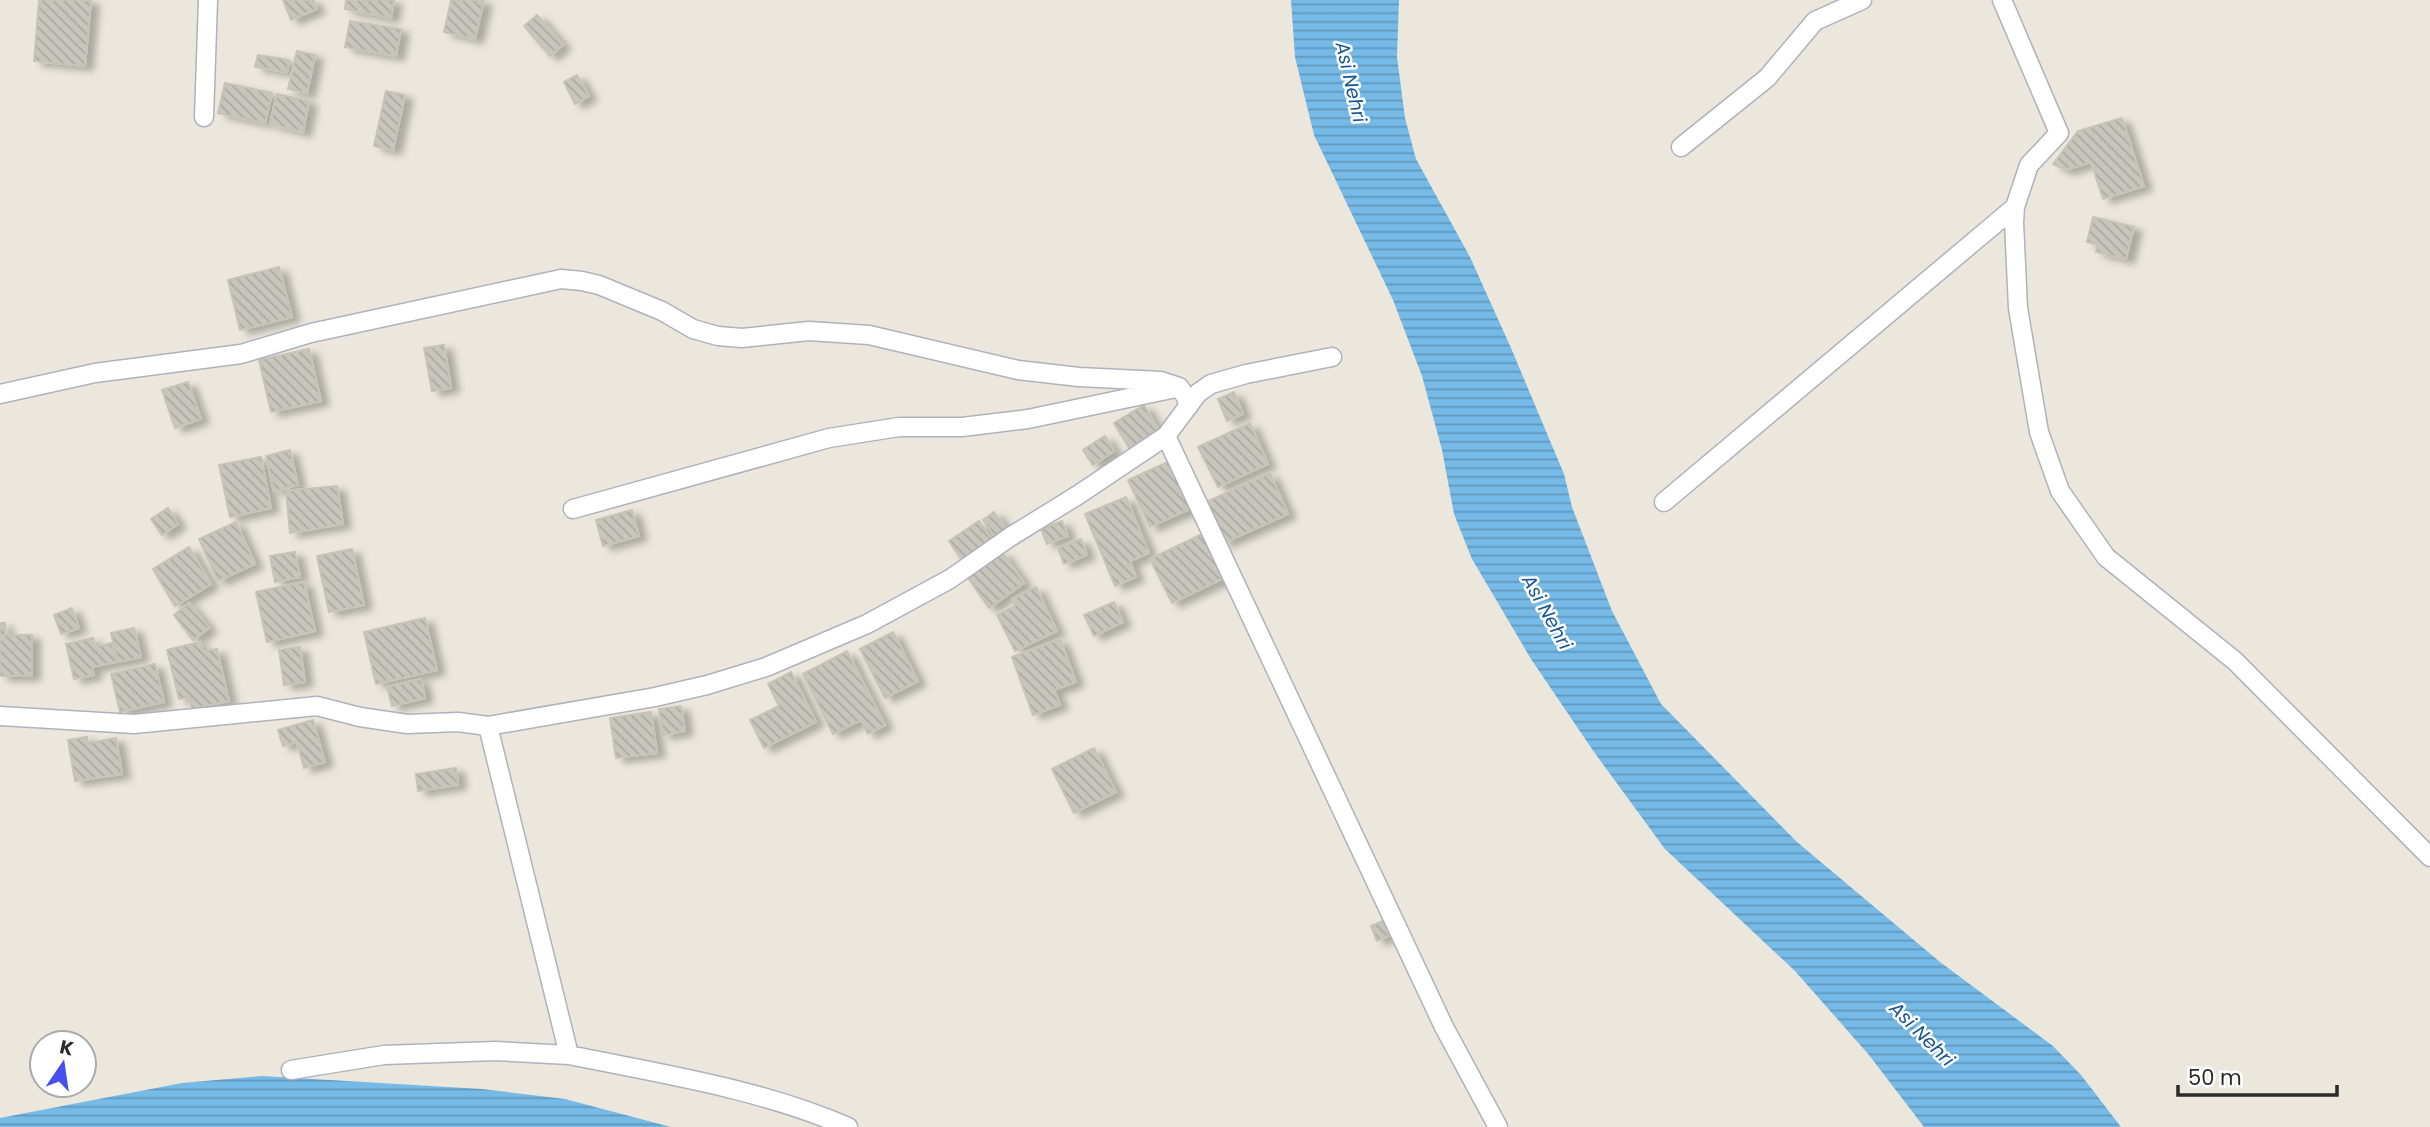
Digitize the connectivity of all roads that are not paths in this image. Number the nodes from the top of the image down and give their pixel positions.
1 (208, 0) edge
2 (1862, 0) edge
3 (2002, 0) edge
4 (204, 117) dead end
5 (1681, 148) dead end
6 (2015, 207) junction
7 (1332, 358) dead end
8 (1179, 387) junction
9 (0, 394) edge
10 (1188, 407) junction
11 (1166, 436) junction
12 (1664, 502) dead end
13 (573, 509) dead end
14 (0, 716) edge
15 (488, 726) junction
16 (2430, 857) edge
17 (569, 1055) junction
18 (291, 1070) dead end
19 (848, 1127) edge
20 (1498, 1127) edge

1 - 4 street
2 - 5 street
3 - 6 street
6 - 12 street
6 - 16 street
7 - 10 street
8 - 9 street
8 - 10 street
8 - 13 street
10 - 11 street
11 - 15 street
11 - 20 street
14 - 15 street
15 - 17 street
17 - 18 street
17 - 19 street

